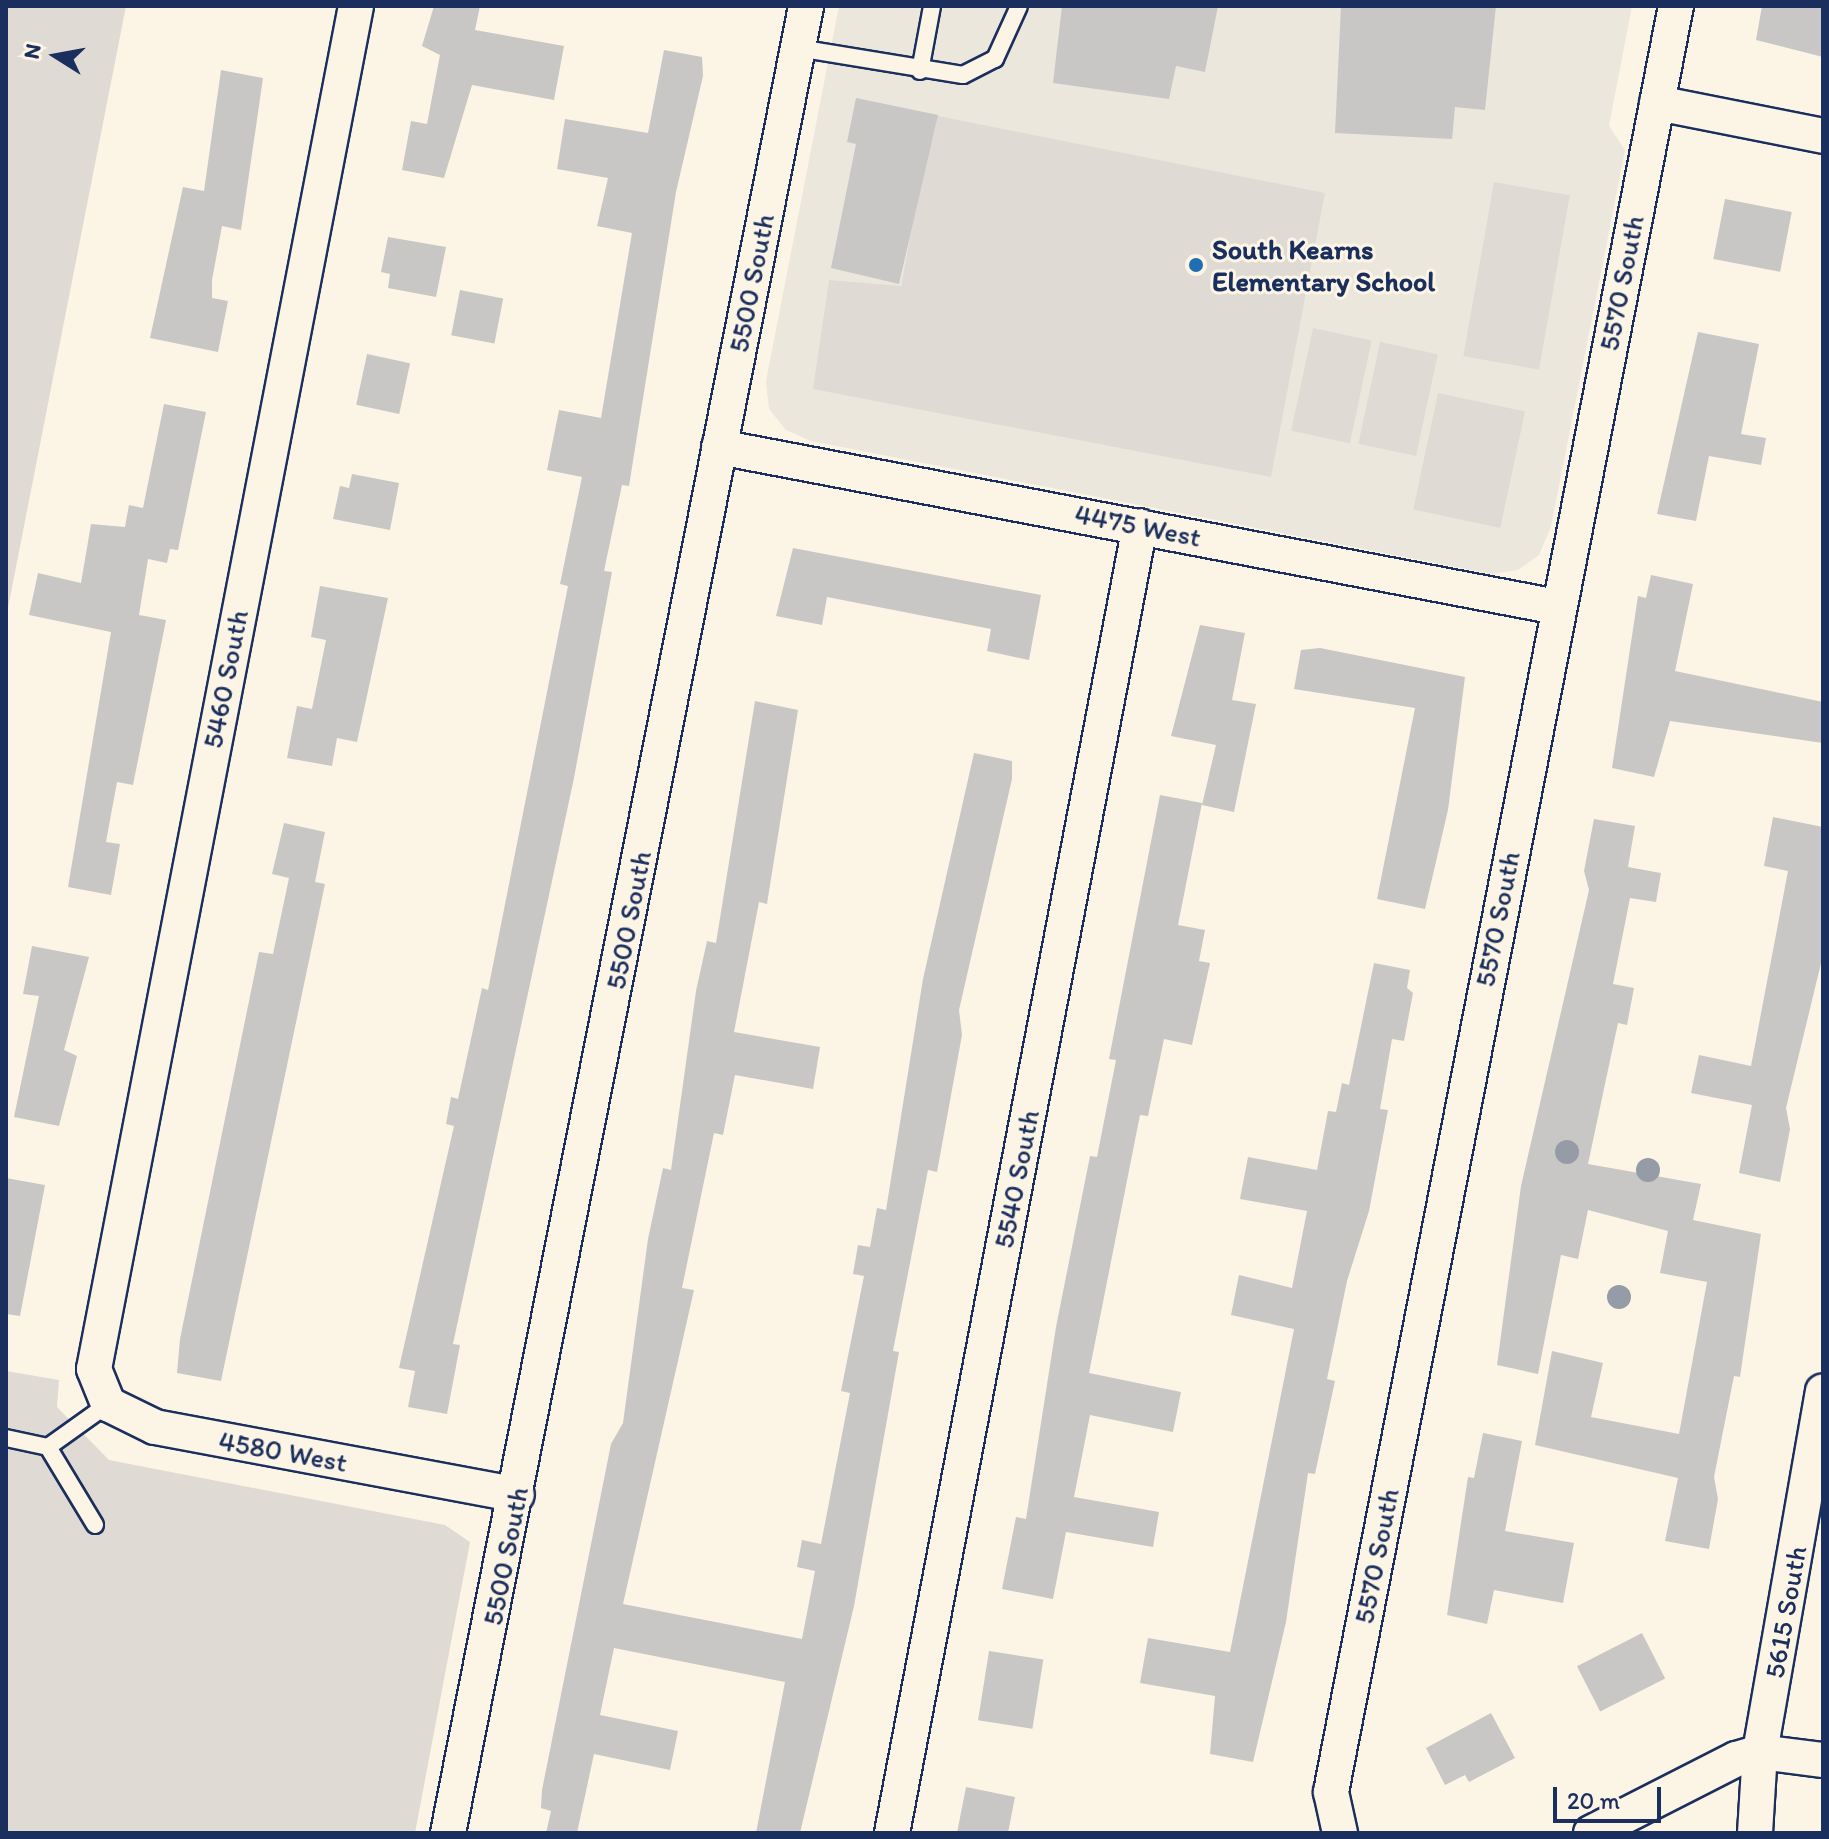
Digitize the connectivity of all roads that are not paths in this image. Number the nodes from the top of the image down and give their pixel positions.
1 (356, 6) edge
2 (806, 6) edge
3 (932, 6) edge
4 (1019, 6) edge
5 (1676, 6) edge
6 (798, 48) junction
7 (920, 71) junction
8 (1657, 103) junction
9 (1823, 136) edge
10 (719, 447) junction
11 (1140, 526) junction
12 (1557, 607) junction
13 (1823, 1391) edge
14 (108, 1404) junction
15 (6, 1438) edge
16 (48, 1447) junction
17 (517, 1495) junction
18 (95, 1525) dead end
19 (1760, 1752) junction
20 (1823, 1760) edge
21 (448, 1833) edge
22 (892, 1833) edge
23 (1340, 1833) edge
24 (1591, 1833) edge
25 (1755, 1833) edge

1 - 14 street, 5460 South
2 - 6 street, 5500 South
3 - 7 lane
4 - 7 lane
5 - 8 street, 5570 South
6 - 7 lane
6 - 10 street, 5500 South
8 - 9 street
8 - 12 street, 5570 South
10 - 11 street, 4475 West
10 - 17 street, 5500 South
11 - 12 street, 4475 West
11 - 22 street, 5540 South
12 - 23 street, 5570 South
13 - 19 street, 5615 South
14 - 16 lane
14 - 17 street, 4580 West
15 - 16 lane
16 - 18 lane
17 - 21 street, 5500 South
19 - 20 street
19 - 24 street
19 - 25 street, 5615 South

